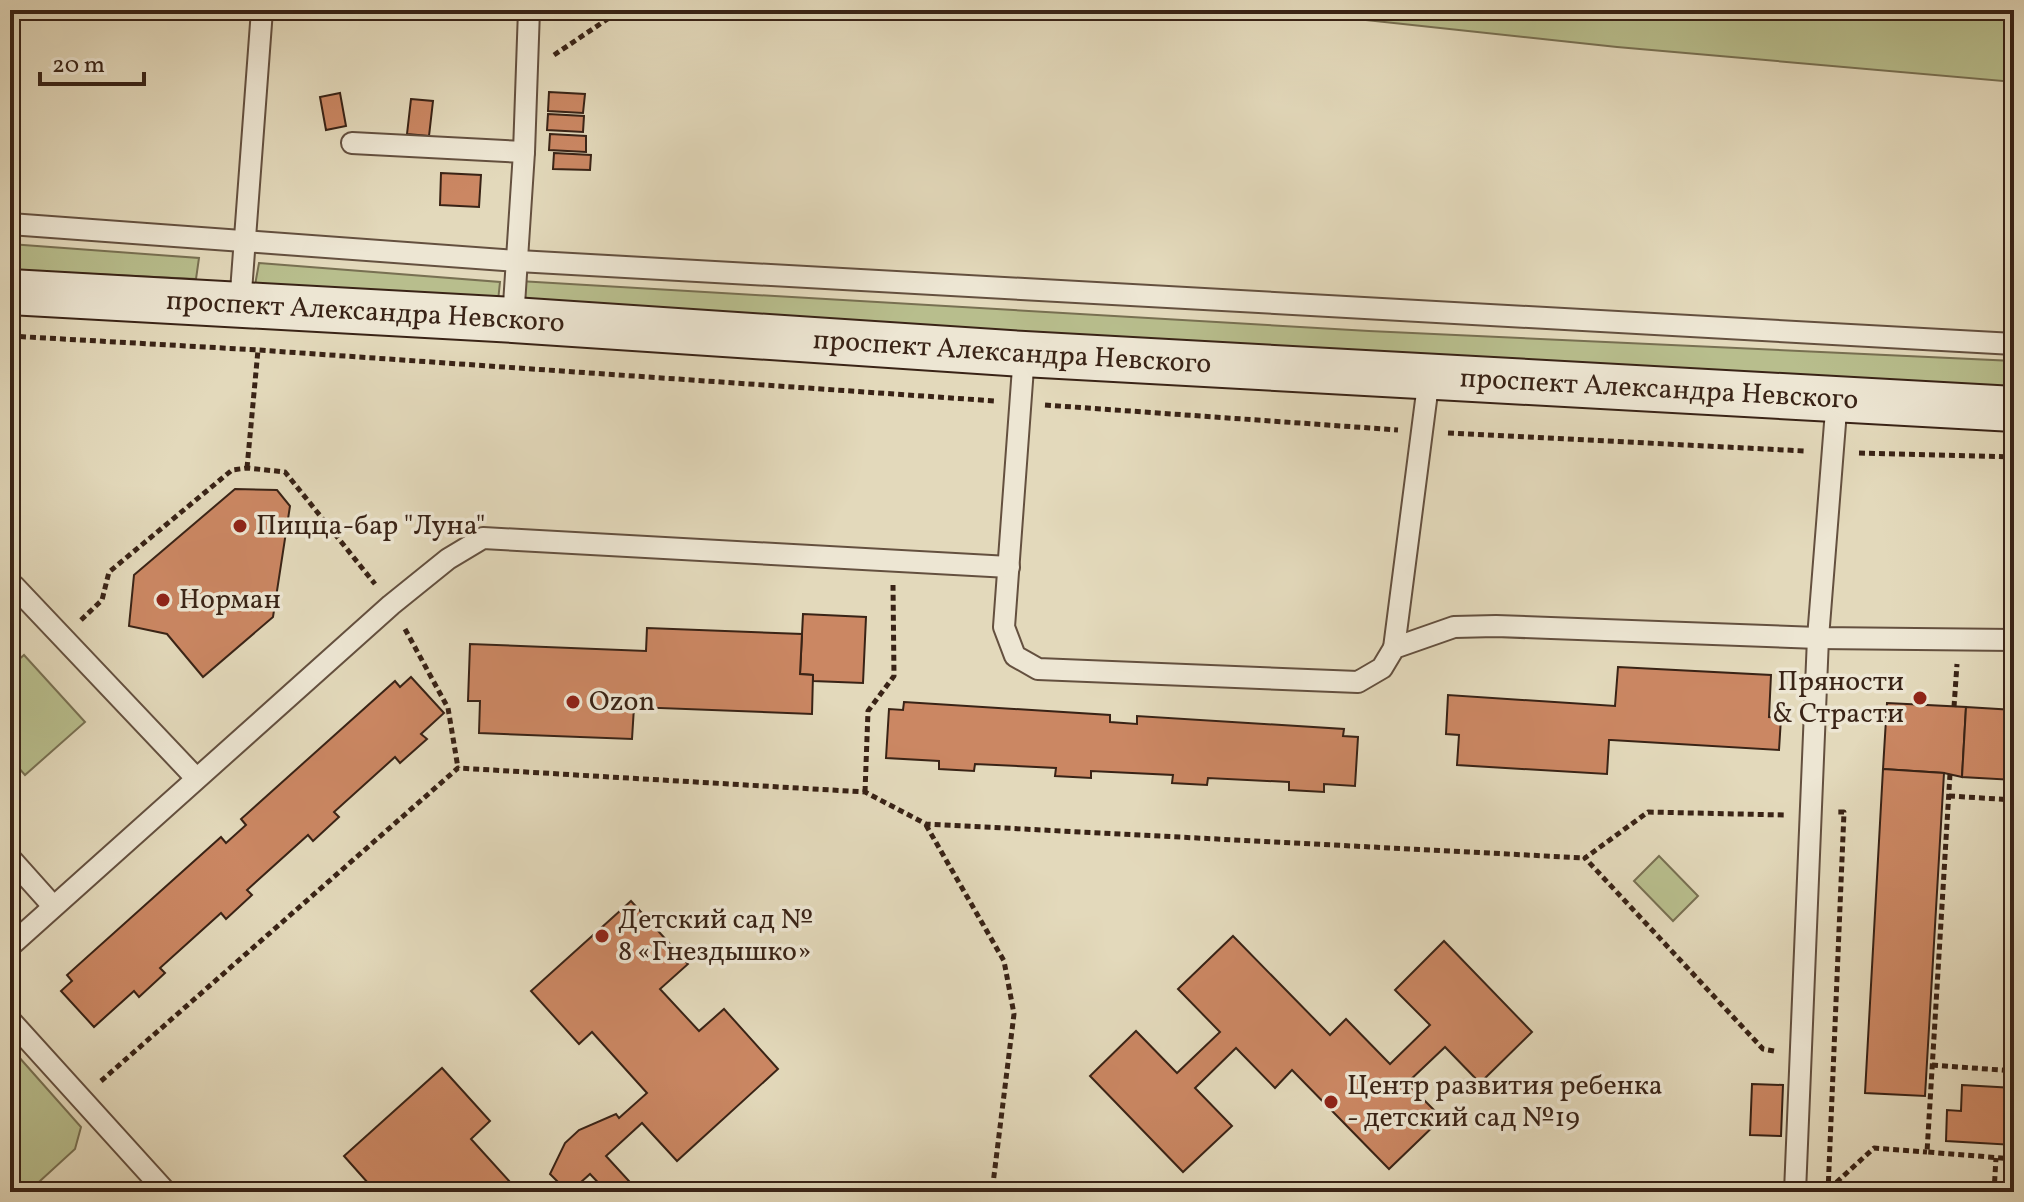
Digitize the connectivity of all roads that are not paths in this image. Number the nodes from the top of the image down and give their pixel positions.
1 (262, 10) edge
2 (529, 10) edge
3 (352, 143) dead end
4 (524, 152) junction
5 (10, 224) edge
6 (245, 241) junction
7 (518, 261) junction
8 (10, 292) edge
9 (240, 305) junction
10 (513, 320) junction
11 (2014, 344) edge
12 (1024, 354) junction
13 (1429, 377) junction
14 (1837, 398) junction
15 (2014, 409) edge
16 (1009, 567) junction
17 (11, 586) edge
18 (1818, 638) junction
19 (2014, 640) edge
20 (1394, 648) junction
21 (196, 778) junction
22 (10, 858) edge
23 (53, 906) junction
24 (10, 946) edge
25 (10, 1020) edge
26 (166, 1192) edge
27 (1795, 1192) edge

1 - 6 lane
2 - 4 lane
3 - 4 lane
4 - 7 lane
5 - 6 lane
6 - 7 lane
6 - 9 lane
7 - 10 lane
7 - 11 lane
8 - 9 main road, проспект Александра Невского
9 - 10 main road, проспект Александра Невского
10 - 12 main road, проспект Александра Невского
12 - 13 main road, проспект Александра Невского
12 - 16 lane
13 - 14 main road, проспект Александра Невского
13 - 20 lane
14 - 15 main road, проспект Александра Невского
14 - 18 lane
16 - 20 lane
16 - 21 lane
17 - 21 lane
18 - 19 lane
18 - 20 lane
18 - 27 lane
21 - 23 lane
22 - 23 lane
23 - 24 lane
25 - 26 lane

